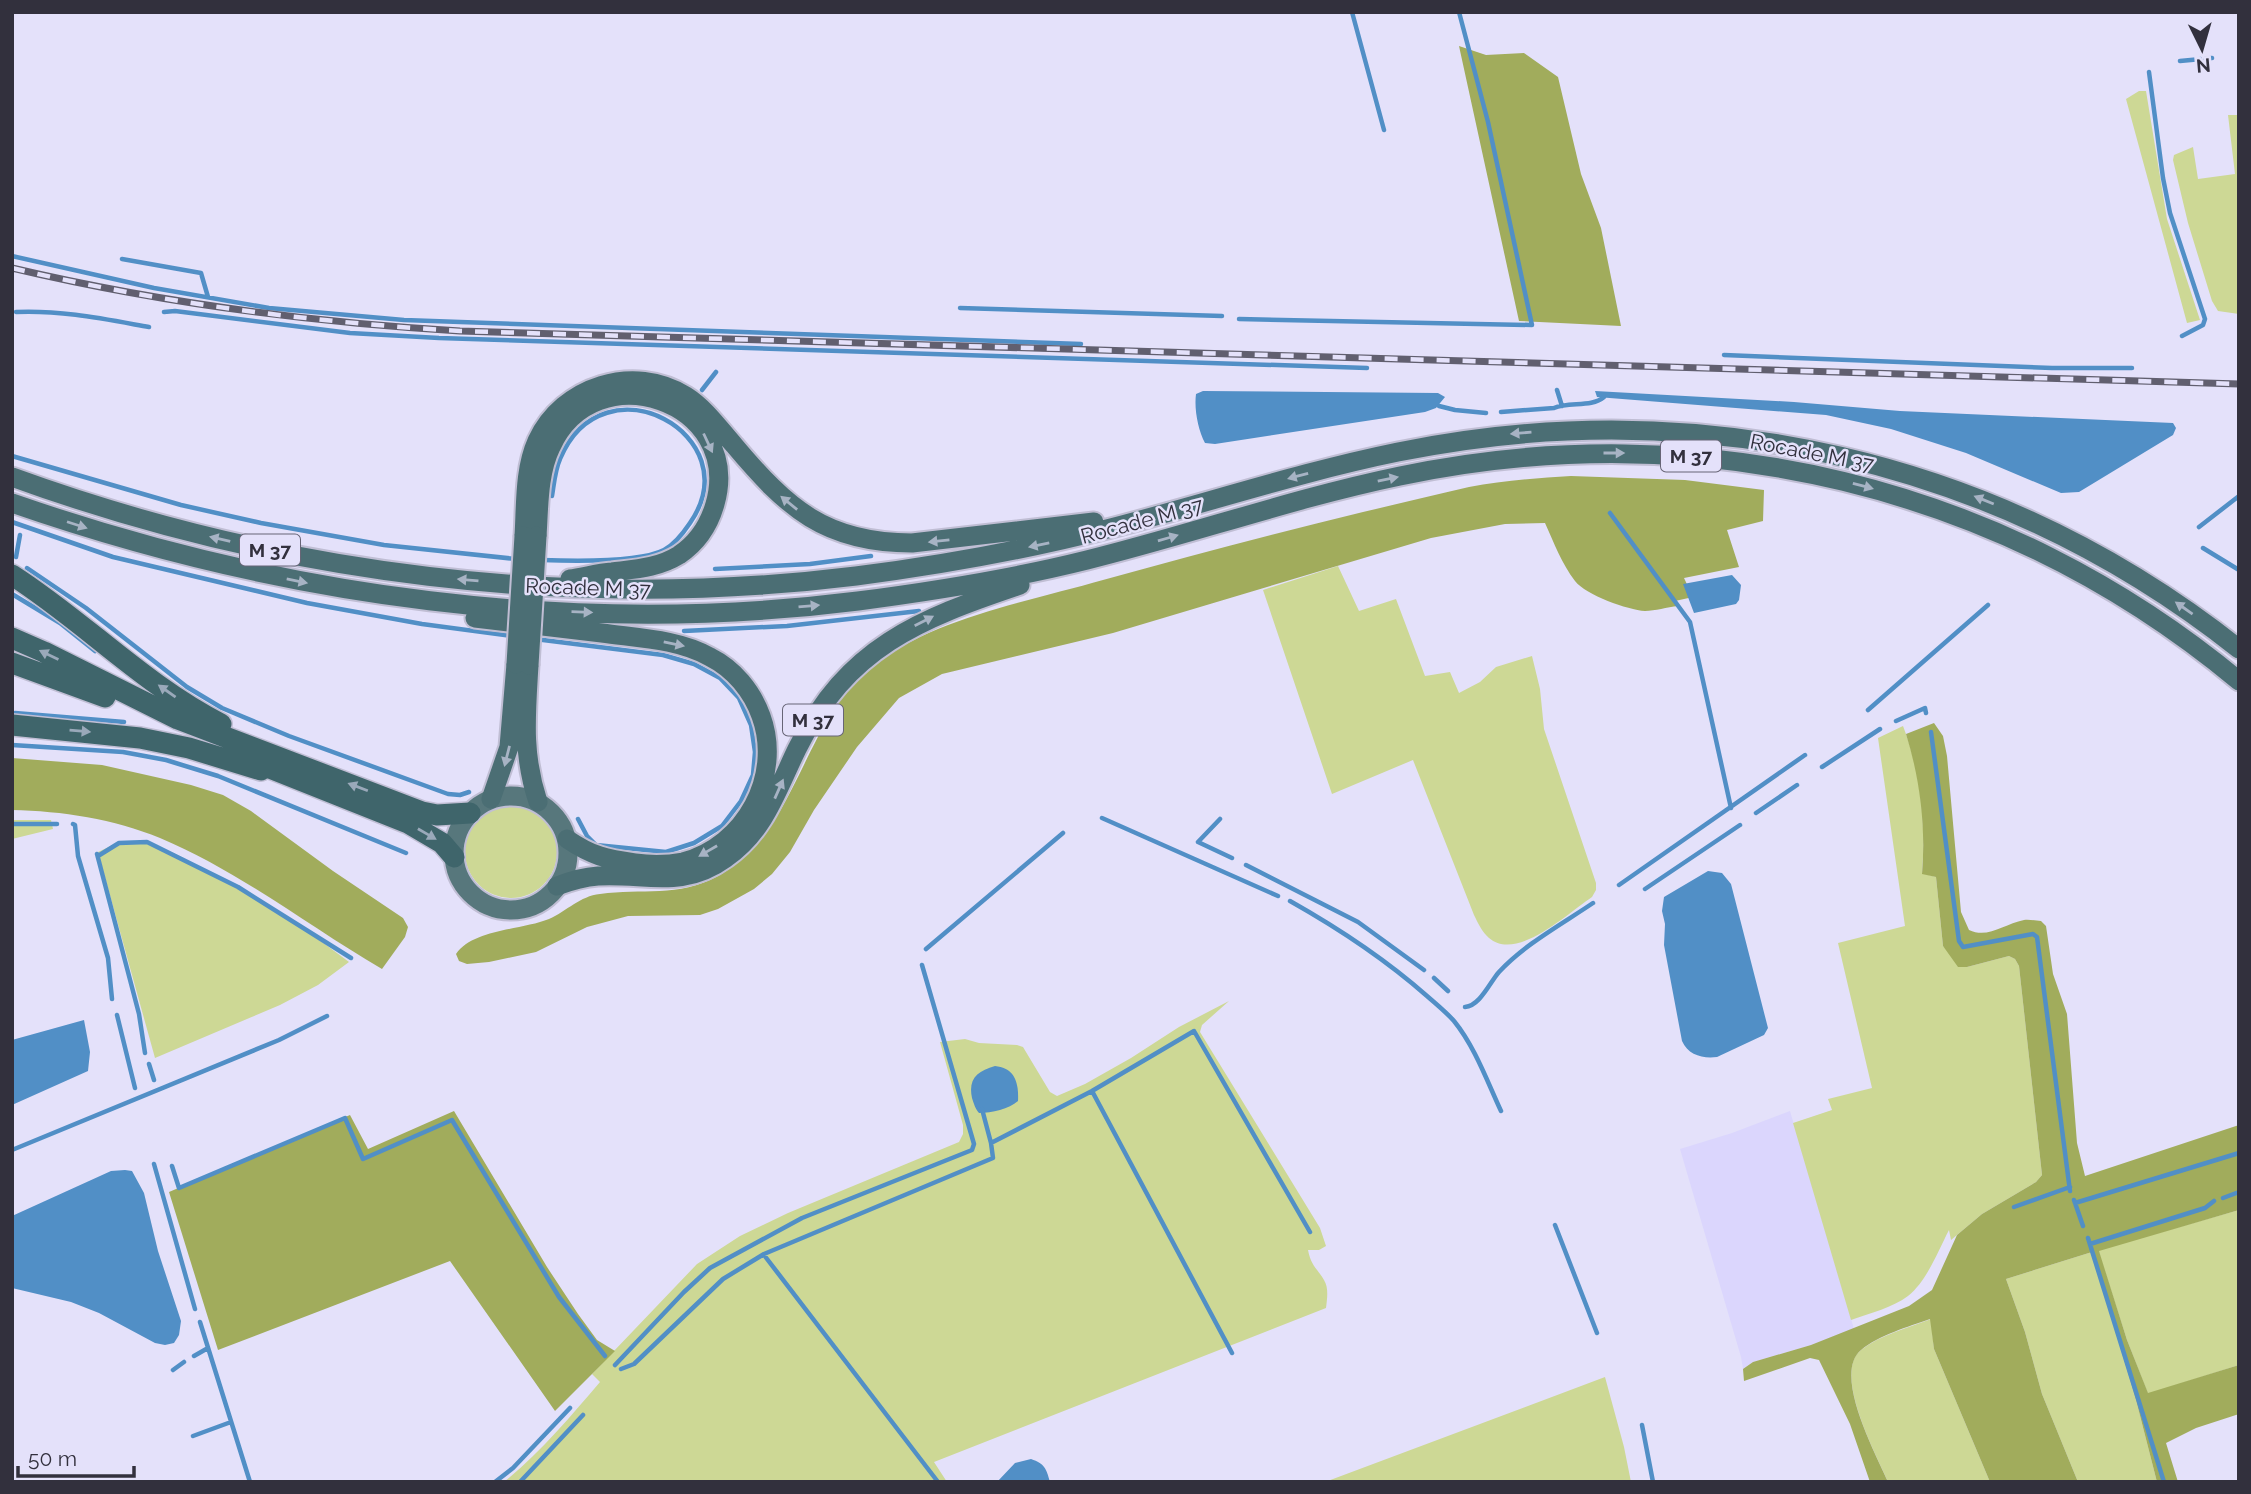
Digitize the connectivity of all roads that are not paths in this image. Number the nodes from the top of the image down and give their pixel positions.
1 (12, 477) edge
2 (12, 503) edge
3 (1152, 517) junction
4 (531, 536) junction
5 (1103, 556) junction
6 (12, 575) edge
7 (536, 586) junction
8 (440, 602) junction
9 (12, 638) edge
10 (2239, 649) edge
11 (12, 663) edge
12 (522, 665) junction
13 (2239, 681) edge
14 (12, 724) edge
15 (294, 770) junction
16 (491, 799) junction
17 (538, 802) junction
18 (470, 813) junction
19 (566, 839) junction
20 (454, 858) junction
21 (557, 886) junction

7 -> 1 highway, Rocade M 37 / M 37
2 -> 8 highway, Rocade M 37 / M 37
3 -> 4 highway, M 37
3 -> 7 highway, Rocade M 37 / M 37
10 -> 3 highway, Rocade M 37 / M 37
4 -> 7 highway, M 37
4 - 12 highway, M 37, bridge
8 -> 5 highway, Rocade M 37 / M 37
5 -> 13 highway, Rocade M 37 / M 37
21 -> 5 highway, M 37
15 -> 6 highway
8 -> 19 highway, M 37
15 -> 9 highway
11 - 15 highway
12 -> 16 highway, M 37
12 - 17 highway, M 37
14 -> 15 highway
18 -> 15 highway
15 -> 20 highway
16 - 17 main road
16 - 18 main road
17 - 19 main road
18 - 20 main road
19 - 21 main road
20 - 21 main road

